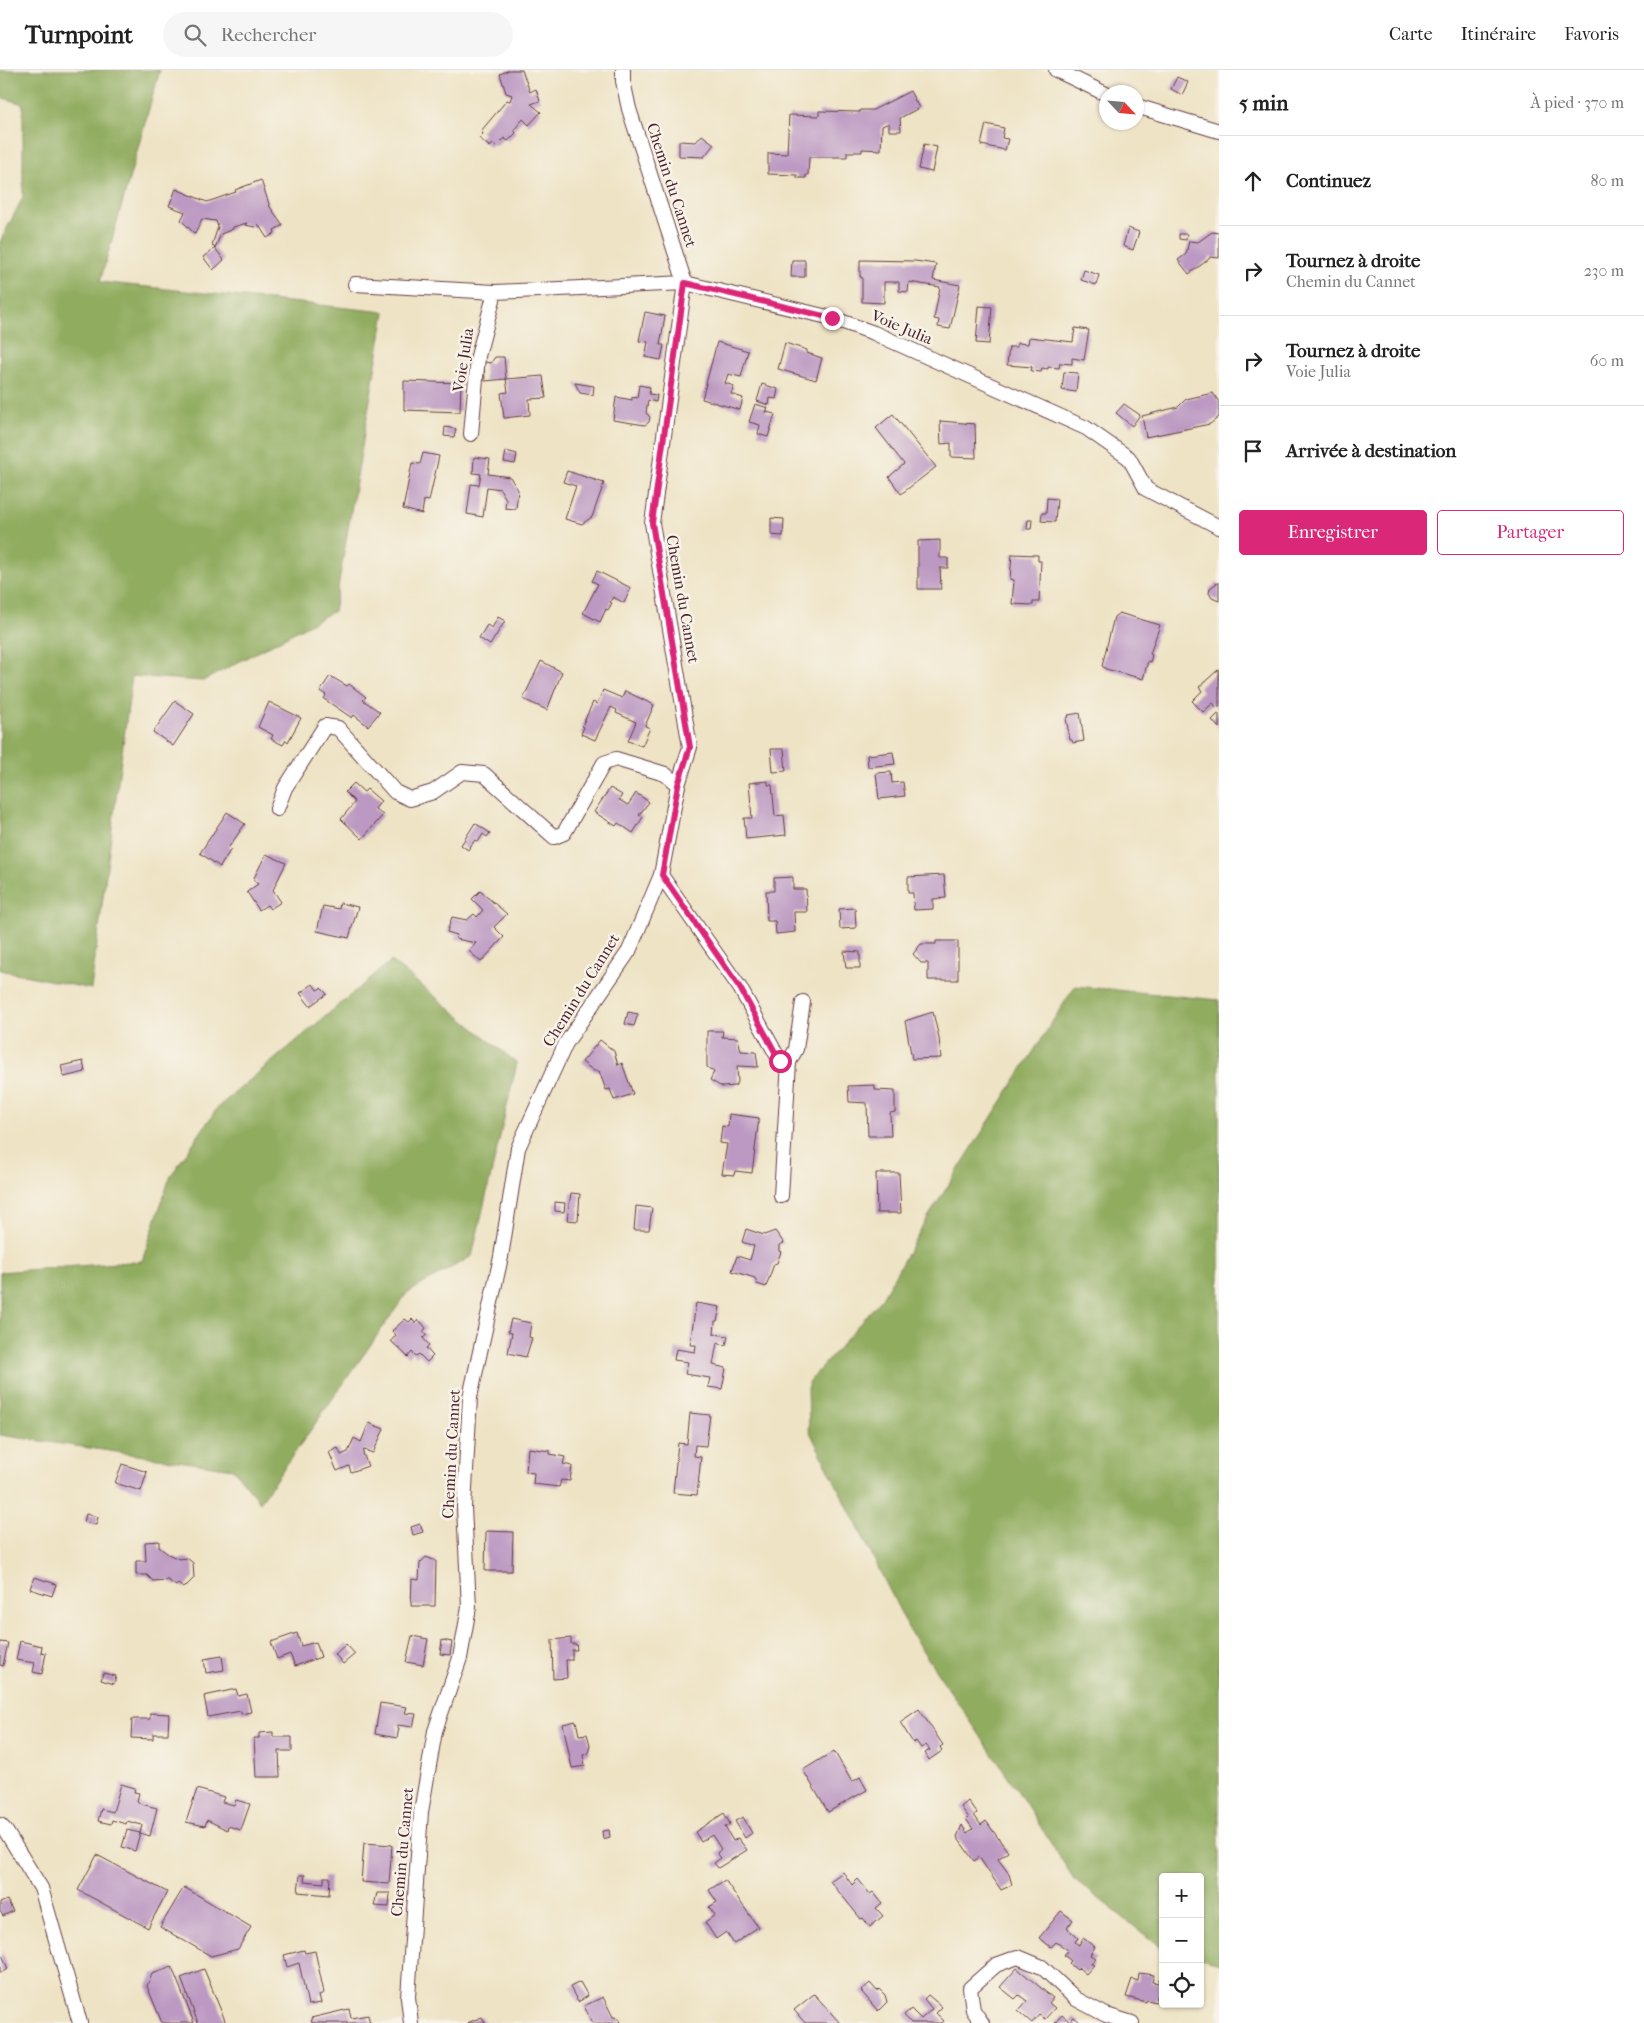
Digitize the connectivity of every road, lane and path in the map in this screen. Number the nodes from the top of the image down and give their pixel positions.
1 (623, 70) edge
2 (1056, 70) edge
3 (1099, 91) edge
4 (1144, 108) edge
5 (1219, 131) edge
6 (685, 283) junction
7 (355, 284) dead end
8 (495, 292) junction
9 (471, 434) dead end
10 (1219, 527) edge
11 (678, 785) junction
12 (277, 810) dead end
13 (662, 875) junction
14 (804, 1002) dead end
15 (789, 1062) junction
16 (781, 1196) dead end
17 (0, 1825) edge
18 (80, 2023) edge
19 (411, 2023) edge
20 (982, 2023) edge
21 (1132, 2023) edge

1 - 6 street, Chemin du Cannet
2 - 3 street
4 - 5 street
6 - 8 street, Voie Julia
6 - 10 street, Voie Julia
6 - 11 street, Chemin du Cannet
7 - 8 street, Voie Julia
8 - 9 street, Voie Julia
11 - 12 street
11 - 13 street, Chemin du Cannet
13 - 15 street
13 - 19 street, Chemin du Cannet
14 - 15 street
15 - 16 street
17 - 18 street
20 - 21 street

